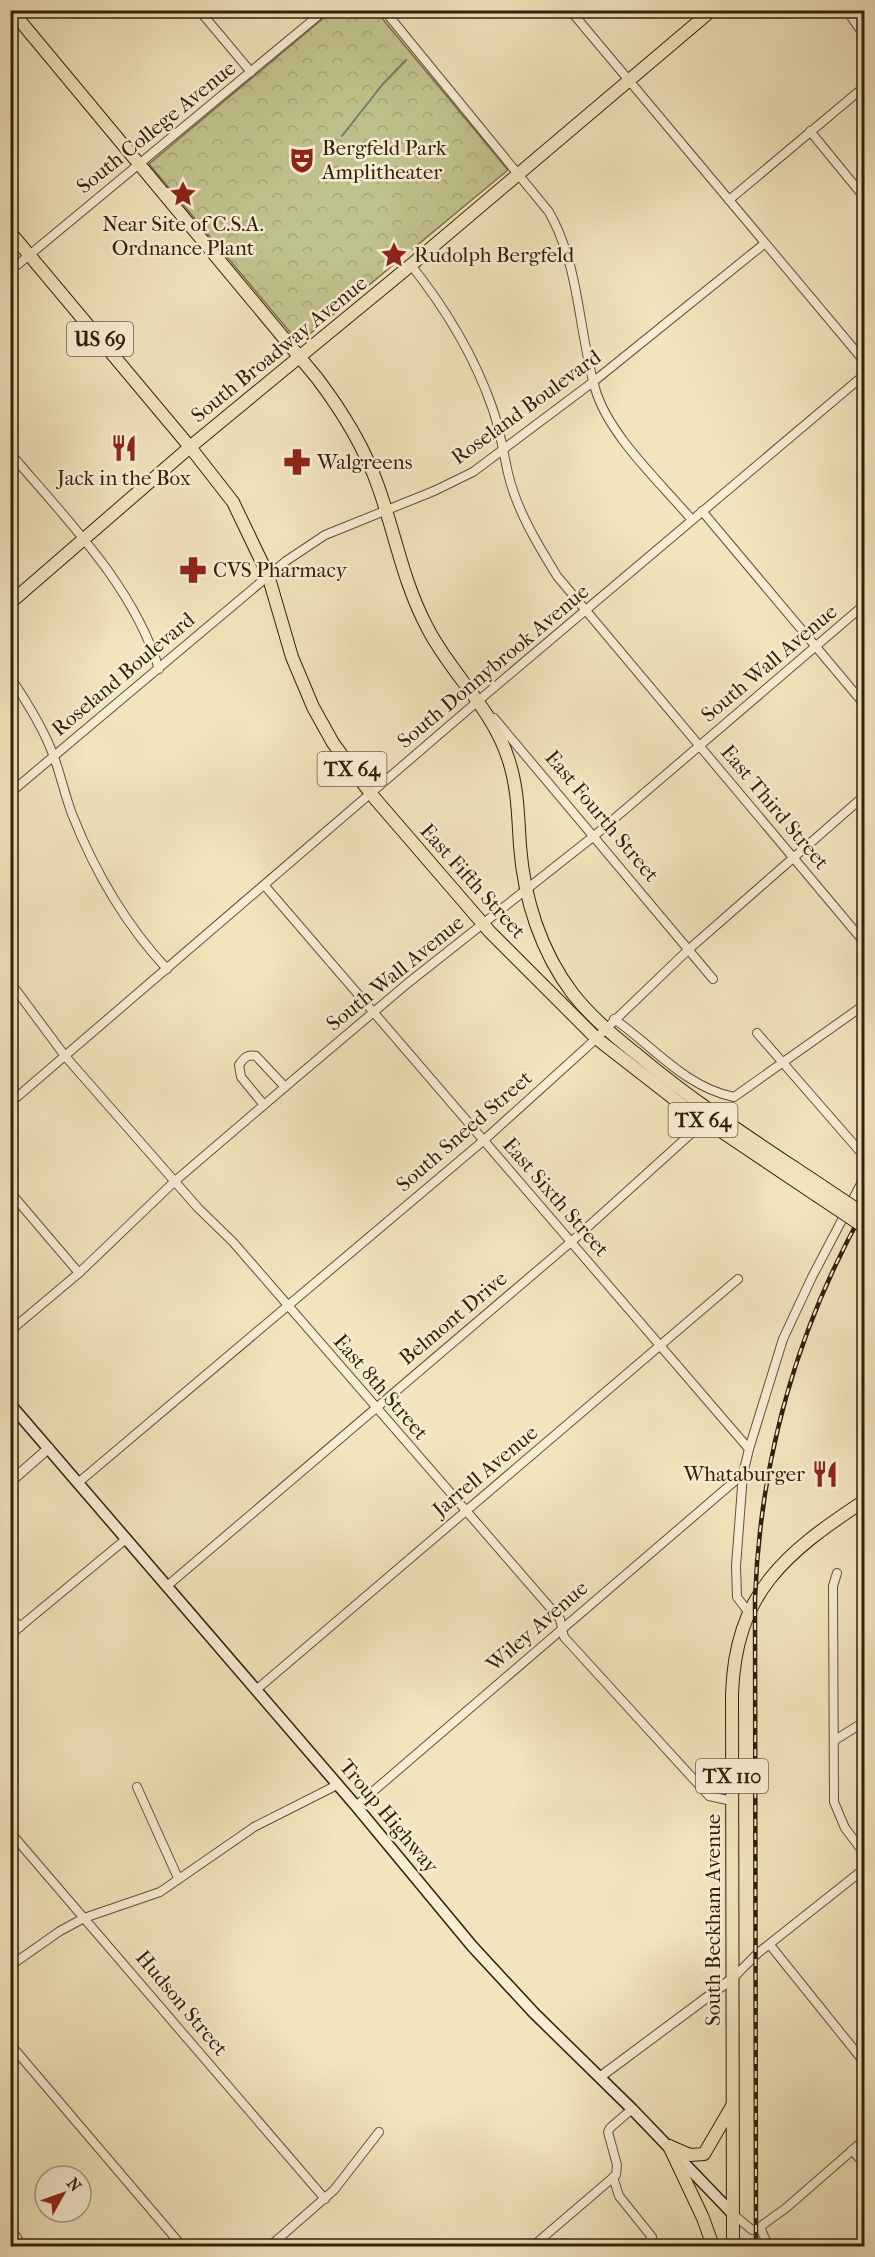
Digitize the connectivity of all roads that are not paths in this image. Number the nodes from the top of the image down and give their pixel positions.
1 (12, 10) edge
2 (199, 10) edge
3 (324, 10) edge
4 (384, 10) edge
5 (570, 10) edge
6 (712, 10) edge
7 (847, 10) edge
8 (864, 34) edge
9 (251, 72) junction
10 (628, 80) junction
11 (864, 87) edge
12 (810, 131) junction
13 (139, 162) junction
14 (518, 172) junction
15 (864, 196) edge
16 (729, 200) junction
17 (10, 232) edge
18 (764, 244) junction
19 (29, 255) junction
20 (411, 265) junction
21 (10, 271) edge
22 (300, 356) junction
23 (864, 361) edge
24 (864, 375) edge
25 (593, 382) junction
26 (190, 447) junction
27 (505, 448) junction
28 (10, 453) edge
29 (386, 510) junction
30 (702, 511) junction
31 (692, 520) junction
32 (84, 540) junction
33 (268, 575) junction
34 (10, 603) edge
35 (864, 605) edge
36 (586, 610) junction
37 (816, 646) junction
38 (159, 669) junction
39 (10, 677) edge
40 (864, 704) edge
41 (481, 705) junction
42 (700, 745) junction
43 (54, 756) junction
44 (10, 793) edge
45 (371, 794) junction
46 (864, 796) edge
47 (594, 836) junction
48 (794, 857) junction
49 (265, 886) junction
50 (525, 890) junction
51 (483, 924) junction
52 (864, 942) edge
53 (688, 950) junction
54 (167, 969) junction
55 (713, 979) dead end
56 (10, 982) edge
57 (864, 1005) edge
58 (374, 1011) junction
59 (610, 1024) junction
60 (757, 1033) dead end
61 (596, 1038) junction
62 (65, 1056) junction
63 (782, 1064) junction
64 (285, 1087) junction
65 (10, 1103) edge
66 (264, 1105) junction
67 (705, 1121) junction
68 (483, 1141) junction
69 (864, 1156) edge
70 (864, 1178) edge
71 (175, 1181) junction
72 (819, 1190) junction
73 (10, 1192) edge
74 (864, 1214) edge
75 (864, 1227) edge
76 (571, 1242) junction
77 (79, 1273) junction
78 (738, 1279) dead end
79 (287, 1305) junction
80 (10, 1331) edge
81 (662, 1345) junction
82 (10, 1404) edge
83 (375, 1408) junction
84 (49, 1448) junction
85 (748, 1449) junction
86 (743, 1474) junction
87 (10, 1482) edge
88 (79, 1482) junction
89 (864, 1501) edge
90 (465, 1511) junction
91 (126, 1539) junction
92 (837, 1573) dead end
93 (166, 1586) junction
94 (749, 1613) junction
95 (10, 1616) edge
96 (20, 1627) junction
97 (562, 1628) junction
98 (10, 1635) edge
99 (256, 1690) junction
100 (864, 1722) edge
101 (835, 1740) junction
102 (337, 1785) junction
103 (137, 1787) dead end
104 (732, 1801) junction
105 (356, 1806) junction
106 (10, 1832) edge
107 (864, 1853) edge
108 (864, 1869) edge
109 (178, 1878) junction
110 (84, 1918) junction
111 (770, 1945) junction
112 (10, 1966) edge
113 (733, 1978) junction
114 (10, 2044) edge
115 (864, 2062) edge
116 (600, 2077) junction
117 (732, 2105) junction
118 (632, 2109) junction
119 (379, 2132) dead end
120 (864, 2140) edge
121 (669, 2146) junction
122 (852, 2150) junction
123 (864, 2164) edge
124 (613, 2177) junction
125 (325, 2199) junction
126 (732, 2213) junction
127 (10, 2227) edge
128 (760, 2228) junction
129 (22, 2247) edge
130 (182, 2247) edge
131 (270, 2247) edge
132 (533, 2247) edge
133 (646, 2247) edge
134 (713, 2247) edge
135 (733, 2247) edge
136 (768, 2247) edge

1 - 13 main road, East Fourth Street
2 - 9 street
3 - 9 street, South College Avenue
4 - 14 street
5 - 10 street
6 - 10 main road, South Broadway Avenue
7 - 8 street
9 - 13 street, South College Avenue
10 - 14 main road, South Broadway Avenue
10 - 16 street
11 - 12 street
12 - 15 street
12 - 16 street
13 - 19 street, South College Avenue
13 - 22 main road, East Fourth Street
14 - 20 main road, South Broadway Avenue
14 - 25 street
16 - 18 street
17 - 19 main road, US 69
18 - 23 street
18 - 25 street, Roseland Boulevard
19 - 21 street, South College Avenue
19 - 26 main road, US 69
20 - 22 main road, South Broadway Avenue
20 - 27 street, East Third Street
22 - 26 main road, South Broadway Avenue
22 - 29 main road, East Fourth Street / TX 64
24 - 30 street, South Donnybrook Avenue
25 - 27 street, Roseland Boulevard
25 - 31 street
26 - 32 main road, South Broadway Avenue
26 - 33 main road, East Fifth Street / TX 64
27 - 29 street, Roseland Boulevard
27 - 36 street, East Third Street
28 - 32 street
29 - 33 street, Roseland Boulevard
29 - 41 main road, East Fourth Street / TX 64
30 - 31 street, South Donnybrook Avenue
30 - 37 street
31 - 36 street, South Donnybrook Avenue
32 - 34 main road, South Broadway Avenue
32 - 38 street
33 - 38 street, Roseland Boulevard
33 - 45 main road, East Fifth Street / TX 64
35 - 37 street, South Wall Avenue
36 - 41 street, South Donnybrook Avenue
36 - 42 street, East Third Street
37 - 40 street
37 - 42 street, South Wall Avenue
38 - 43 street, Roseland Boulevard
39 - 43 street
41 - 45 street, South Donnybrook Avenue
41 - 47 street, East Fourth Street
41 - 50 main road, East Fourth Street / TX 64
42 - 47 street, South Wall Avenue
42 - 48 street, East Third Street
43 - 44 street, Roseland Boulevard
43 - 54 street
45 - 49 street, South Donnybrook Avenue
45 - 51 main road, East Fifth Street / TX 64
46 - 48 street, South Sneed Street
47 - 50 street, South Wall Avenue
47 - 53 street, East Fourth Street
48 - 52 street, East Third Street
48 - 53 street, South Sneed Street
49 - 54 street, South Donnybrook Avenue
49 - 58 street, East Sixth Street
50 - 51 street, South Wall Avenue
50 - 59 main road, East Fifth Street / TX 64
51 - 58 street, South Wall Avenue
51 - 61 main road, East Fifth Street / TX 64
53 - 55 street, East Fourth Street
53 - 59 street, South Sneed Street
54 - 62 street, South Donnybrook Avenue
56 - 62 street, East 8th Street
57 - 63 street
58 - 64 street, South Wall Avenue
58 - 68 street, East Sixth Street
59 - 61 street, South Sneed Street
59 - 63 street
59 - 72 main road, East Fifth Street / TX 64
60 - 63 street
61 - 67 main road, East Fifth Street / TX 64
61 - 68 street, South Sneed Street
62 - 65 street, South Donnybrook Avenue
62 - 71 street, East 8th Street
63 - 69 street
64 - 66 street, South Wall Avenue
64 - 66 street
66 - 71 street, South Wall Avenue
67 - 72 main road, East Fifth Street / TX 64
67 - 76 street, Belmont Drive
68 - 76 street, East Sixth Street
68 - 79 street, South Sneed Street
70 - 85 street
71 - 77 street, South Wall Avenue
71 - 79 street, East 8th Street
72 - 74 main road, TX 64, bridge
72 - 75 main road, East Fifth Street / TX 64, bridge
73 - 77 street
76 - 81 street, East Sixth Street
76 - 83 street, Belmont Drive
77 - 80 street, South Wall Avenue
78 - 81 street, Jarrell Avenue
79 - 83 street, East 8th Street
79 - 88 street, South Sneed Street
81 - 85 street, East Sixth Street
81 - 90 street, Jarrell Avenue
82 - 84 main road, Troup Highway
83 - 90 street, East 8th Street
83 - 93 street, Belmont Drive
84 - 87 street
84 - 88 main road, Troup Highway
85 - 86 street
86 - 94 street
86 - 97 street, Wiley Avenue
88 - 91 main road, Troup Highway
89 - 94 main road, South Beckham Avenue / TX 110
90 - 97 street, East 8th Street
90 - 99 street, Jarrell Avenue
91 - 93 main road, Troup Highway
91 - 96 street
92 - 101 street
93 - 99 main road, Troup Highway
94 - 104 main road, South Beckham Avenue / TX 110
95 - 96 street
96 - 98 street
97 - 104 street, East 8th Street
97 - 105 street, Wiley Avenue
99 - 102 main road, Troup Highway
100 - 101 street
101 - 107 street
102 - 105 main road, Troup Highway
102 - 109 street
103 - 109 street
104 - 113 main road, South Beckham Avenue / TX 110
105 - 116 main road, Troup Highway
106 - 110 street, Hudson Street
108 - 111 street
109 - 110 street
110 - 112 street
110 - 125 street, Hudson Street
111 - 113 street
111 - 115 street
113 - 116 street
113 - 117 main road, South Beckham Avenue / TX 110
114 - 130 street
116 - 118 main road, Troup Highway
117 - 121 main road
117 - 126 main road, South Beckham Avenue / TX 110
118 - 121 main road, Troup Highway
118 - 124 street
119 - 125 street
120 - 122 street
121 - 126 main road, Troup Highway
121 - 134 main road
122 - 123 street
122 - 128 street
124 - 132 street
124 - 133 street
125 - 131 street
126 - 128 street
126 - 135 main road, TX 110
127 - 129 street
128 - 136 street

